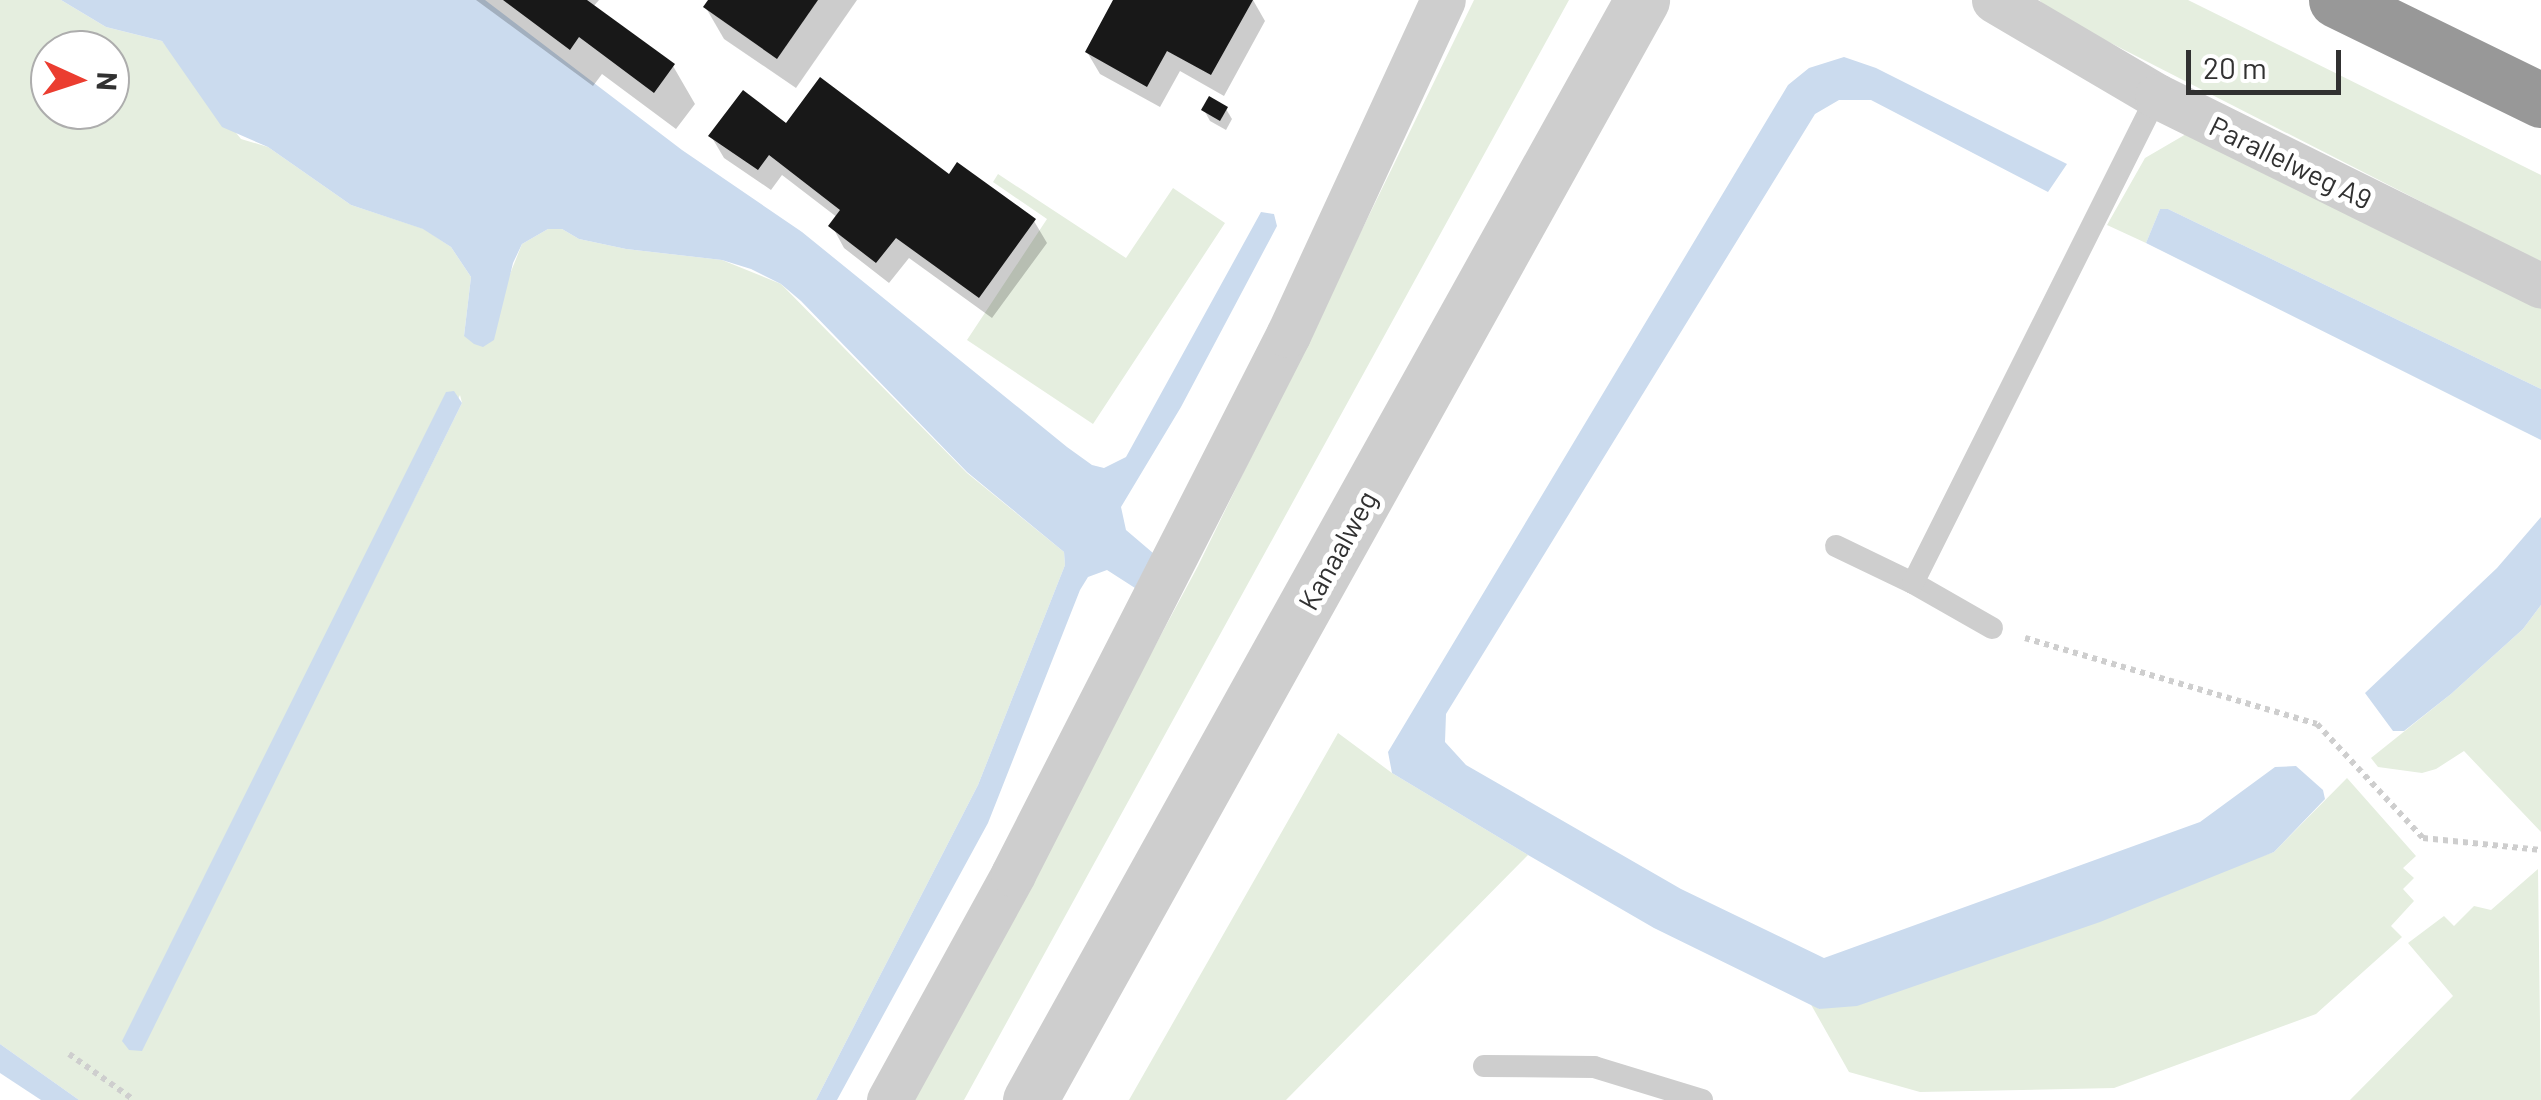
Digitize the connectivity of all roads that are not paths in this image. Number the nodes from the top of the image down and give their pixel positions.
1 (1443, 0) edge
2 (1642, 0) edge
3 (1994, 0) edge
4 (2336, 0) edge
5 (2157, 96) junction
6 (2541, 100) edge
7 (2541, 286) edge
8 (1836, 546) dead end
9 (1913, 583) junction
10 (1992, 628) road end
11 (1484, 1066) dead end
12 (1041, 1092) edge
13 (889, 1100) edge
14 (1702, 1100) edge

1 - 13 street
2 - 12 street, Kanaalweg
3 - 5 street, Parallelweg A9
4 - 6 highway
5 - 7 street, Parallelweg A9
5 - 9 lane
8 - 9 lane
9 - 10 lane
11 - 14 lane

